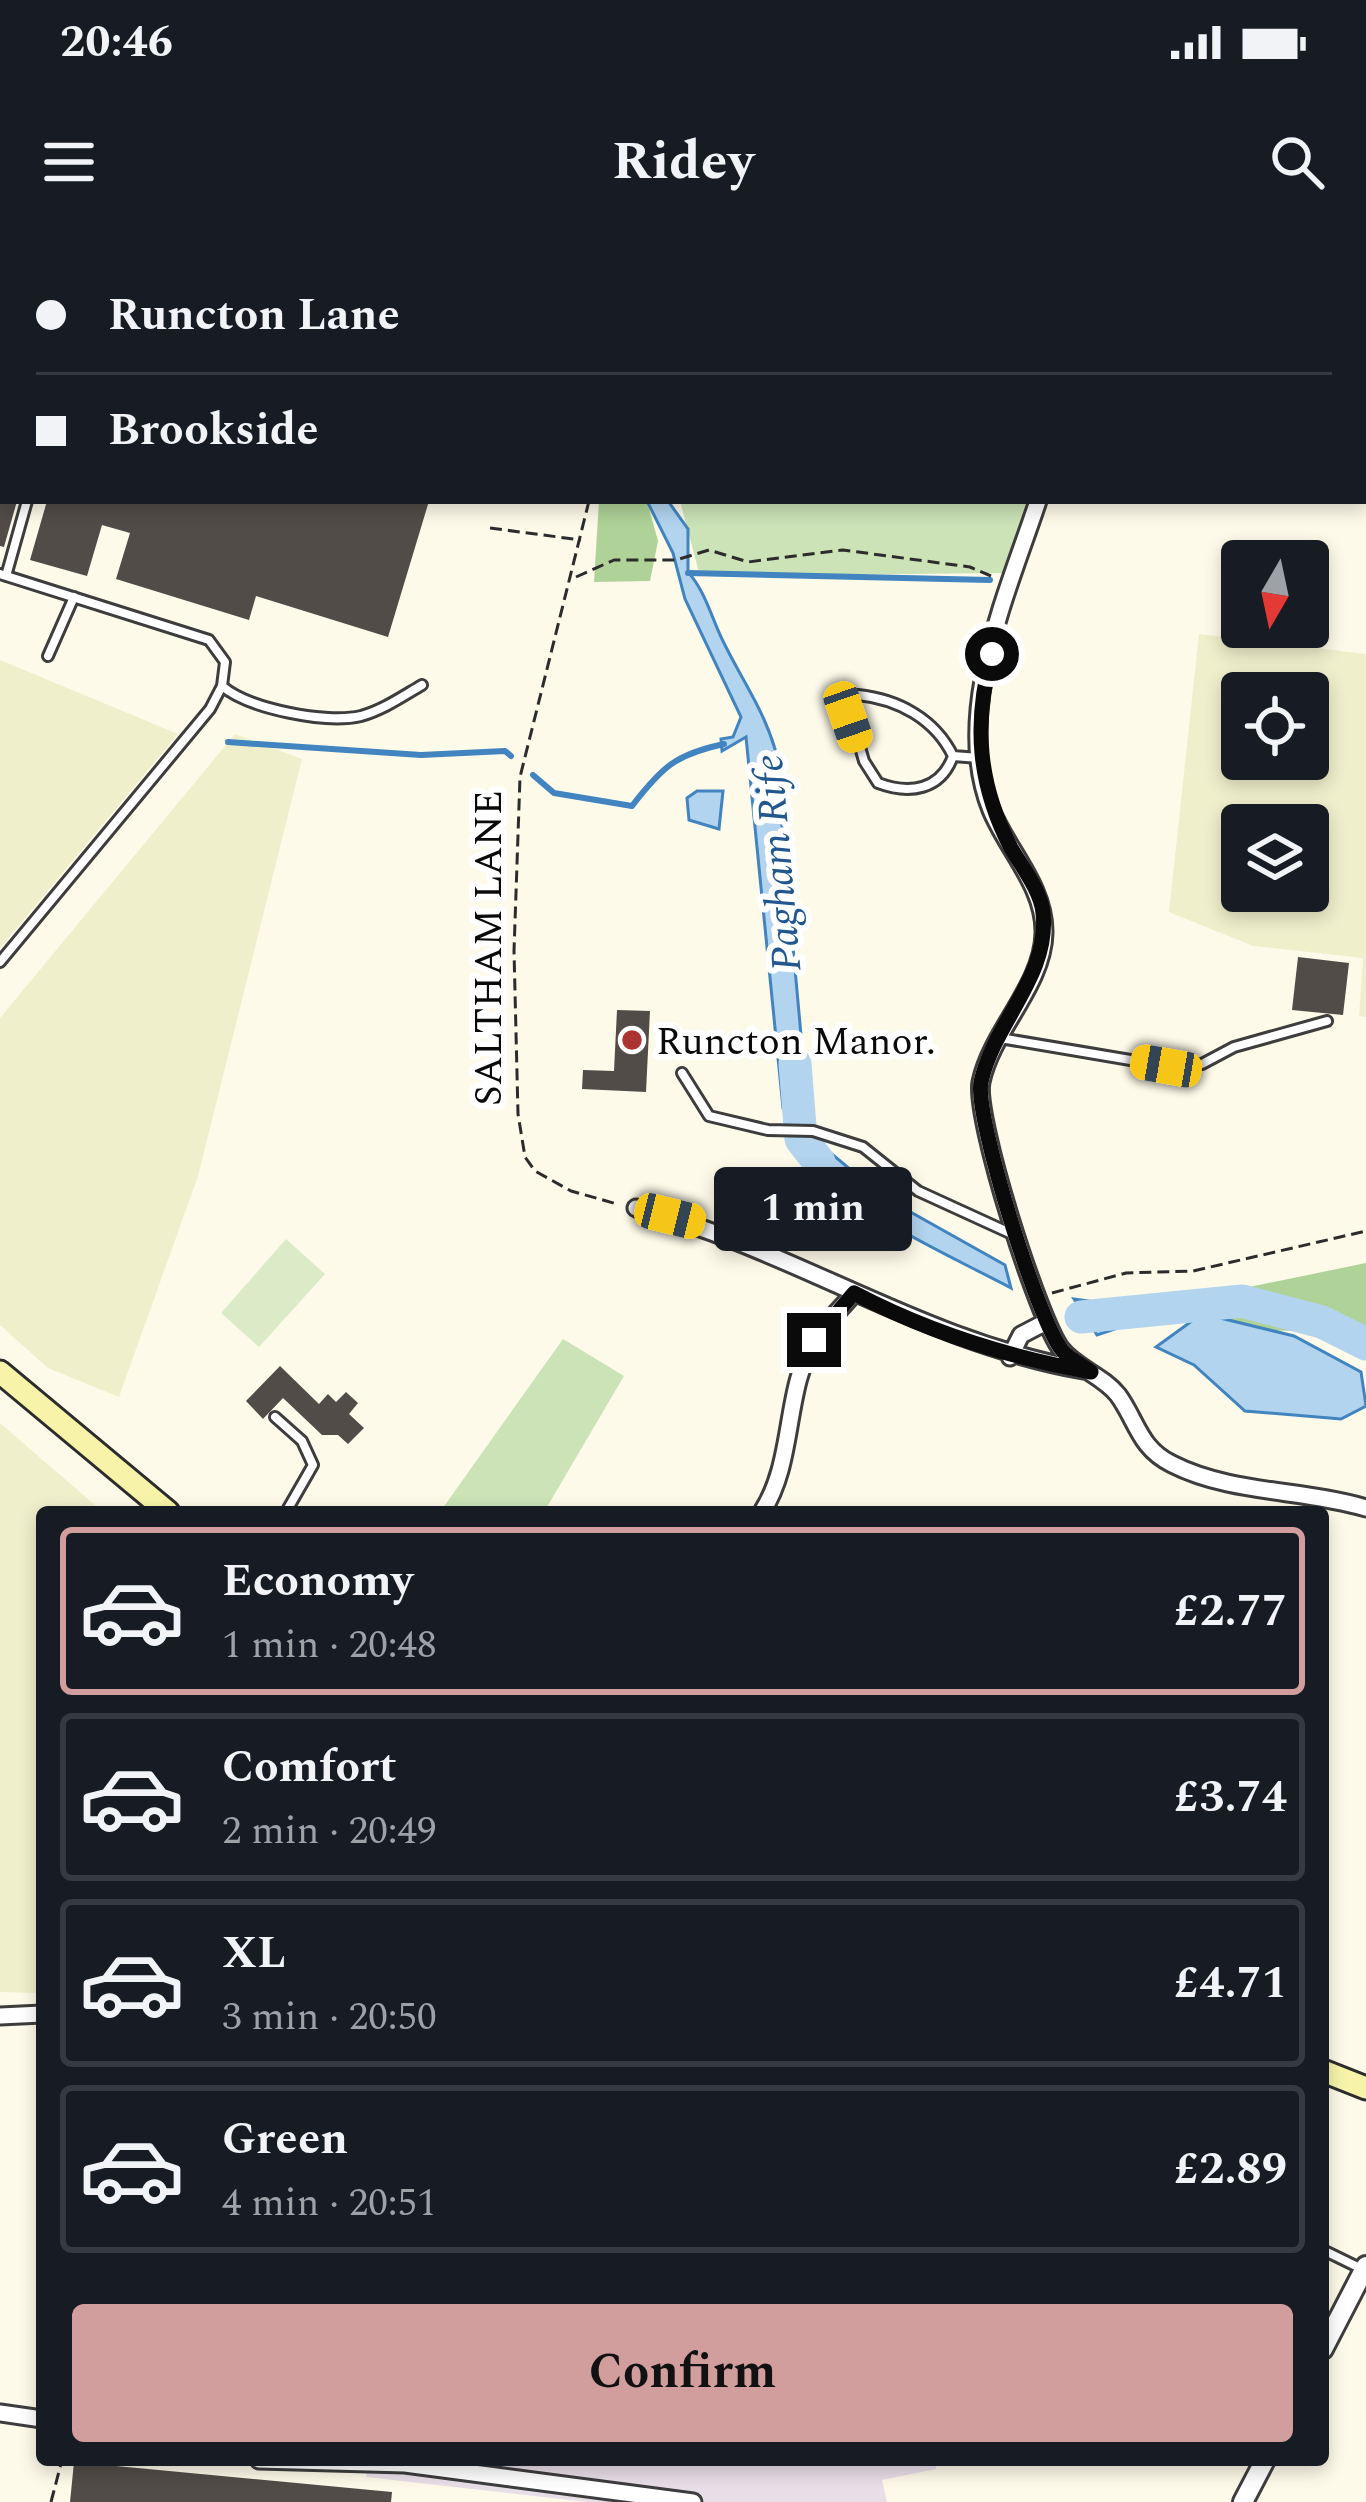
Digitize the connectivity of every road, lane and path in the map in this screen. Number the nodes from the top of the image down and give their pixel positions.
1 (27, 504) edge
2 (589, 504) edge
3 (1037, 504) edge
4 (490, 528) dead end
5 (583, 540) junction
6 (3, 575) edge
7 (574, 577) junction
8 (1012, 581) junction
9 (74, 597) junction
10 (48, 656) dead end
11 (222, 686) junction
12 (422, 686) dead end
13 (952, 756) junction
14 (981, 758) junction
15 (0, 962) edge
16 (1327, 1021) dead end
17 (999, 1038) junction
18 (682, 1073) dead end
19 (636, 1208) joint
20 (1366, 1231) edge
21 (1019, 1237) junction
22 (854, 1293) junction
23 (1038, 1294) junction
24 (1046, 1322) junction
25 (1010, 1357) junction
26 (0, 1372) edge
27 (1091, 1372) junction
28 (275, 1417) dead end
29 (161, 1506) edge
30 (289, 1506) edge
31 (766, 1506) edge
32 (1366, 1508) edge
33 (36, 2014) edge
34 (0, 2016) edge
35 (1329, 2073) edge
36 (1366, 2088) edge
37 (1329, 2253) edge
38 (1365, 2268) edge
39 (1329, 2337) edge
40 (0, 2417) edge
41 (33, 2418) edge
42 (60, 2466) edge
43 (420, 2466) edge
44 (1262, 2466) edge
45 (51, 2502) edge
46 (693, 2502) edge
47 (1243, 2502) edge

1 - 6 lane
2 - 5 path
3 - 8 street
4 - 5 path
5 - 7 path
6 - 9 lane
7 - 8 path
7 - 19 path, SALTHAM LANE
8 - 14 street
9 - 10 lane
9 - 11 lane
11 - 12 lane
11 - 15 lane
13 - 13 lane
13 - 14 lane
14 - 17 street
16 - 17 lane
17 - 21 street
18 - 21 lane
19 - 22 street
20 - 23 path
21 - 23 street
22 - 25 street
22 - 31 street
23 - 24 street
24 - 25 street
24 - 27 street
25 - 27 street
26 - 29 main road
27 - 32 street
28 - 30 lane
33 - 34 street
35 - 36 main road
37 - 38 lane
38 - 39 street
40 - 41 street
42 - 45 path
43 - 46 street
44 - 47 street

